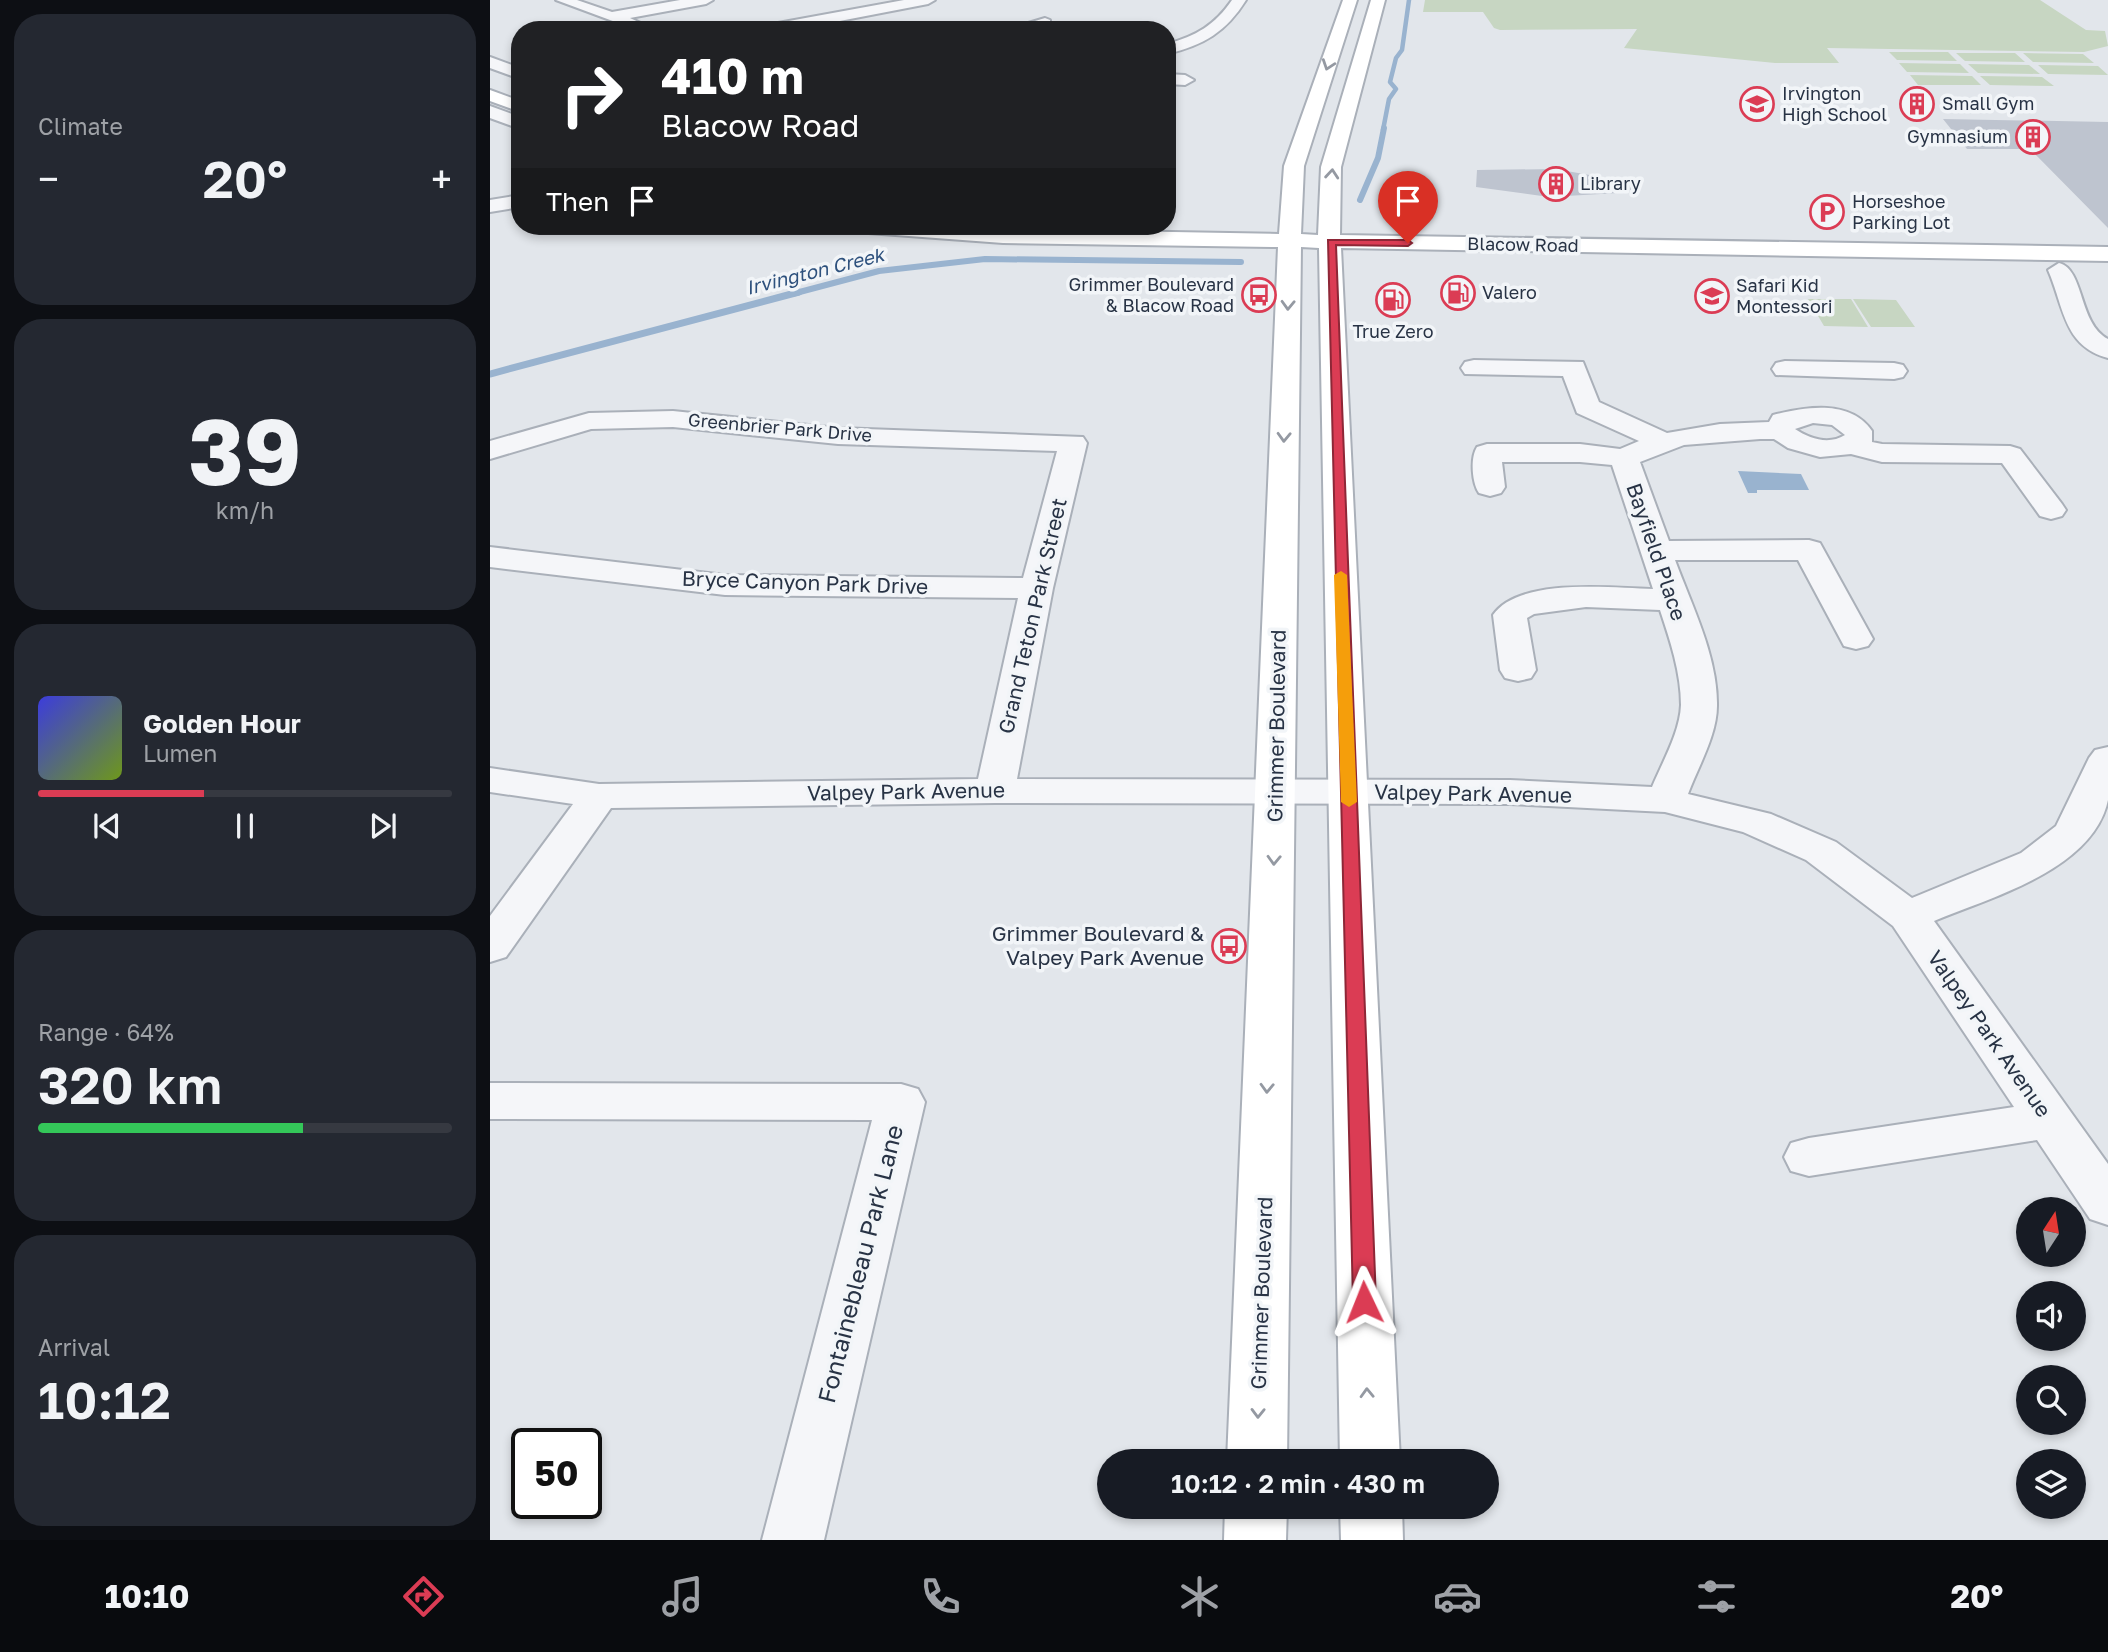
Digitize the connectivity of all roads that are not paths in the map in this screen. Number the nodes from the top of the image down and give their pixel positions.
1 (563, 0) edge
2 (706, 0) edge
3 (928, 0) edge
4 (1239, 0) edge
5 (1350, 0) edge
6 (1378, 0) edge
7 (612, 16) junction
8 (627, 21) edge
9 (815, 21) edge
10 (1176, 46) edge
11 (490, 62) edge
12 (511, 70) edge
13 (490, 75) edge
14 (1176, 80) edge
15 (1185, 80) dead end
16 (511, 84) edge
17 (490, 94) edge
18 (511, 103) edge
19 (490, 111) edge
20 (511, 120) edge
21 (511, 202) edge
22 (490, 206) edge
23 (1176, 225) edge
24 (1289, 234) junction
25 (968, 235) edge
26 (1135, 235) edge
27 (1176, 235) edge
28 (1330, 235) junction
29 (2108, 242) edge
30 (2108, 254) edge
31 (2059, 270) dead end
32 (2108, 350) edge
33 (1474, 368) dead end
34 (1894, 371) dead end
35 (1812, 415) junction
36 (1781, 432) junction
37 (1662, 441) junction
38 (1073, 443) joint
39 (1851, 444) junction
40 (490, 450) edge
41 (1625, 458) junction
42 (1490, 487) dead end
43 (2051, 510) dead end
44 (1655, 551) junction
45 (490, 557) edge
46 (1037, 588) junction
47 (1672, 600) junction
48 (1856, 639) dead end
49 (1518, 670) dead end
50 (2108, 758) edge
51 (490, 780) edge
52 (995, 791) junction
53 (1276, 792) junction
54 (1349, 792) junction
55 (599, 796) junction
56 (1666, 800) junction
57 (1908, 916) junction
58 (490, 947) edge
59 (490, 1101) edge
60 (2049, 1120) junction
61 (1809, 1157) dead end
62 (2108, 1204) edge
63 (1257, 1449) edge
64 (1370, 1449) edge
65 (1256, 1519) edge
66 (1371, 1519) edge
67 (793, 1540) edge
68 (1255, 1540) edge
69 (1372, 1540) edge

1 - 7 street
2 - 7 street
3 - 9 street
4 - 10 street
5 -> 24 main road, Grimmer Boulevard
28 -> 6 main road
7 - 8 street
11 - 12 street
13 - 16 main road
14 - 15 street
17 - 18 main road
19 - 20 street
21 - 22 street
23 - 24 main road, Blacow Road
24 - 27 main road, Blacow Road
24 - 28 main road, Blacow Road
24 -> 53 main road, Grimmer Boulevard
25 - 26 main road, Blacow Road
28 - 29 main road, Blacow Road
28 - 30 main road, Blacow Road
28 - 54 main road
31 - 32 street
33 - 37 street
34 - 35 street
35 - 36 street
35 - 39 street
36 - 37 street, Bayfield Place
36 - 39 street, Bayfield Place
37 - 41 street, Bayfield Place
38 - 40 street, Greenbrier Park Drive
38 - 46 street, Grand Teton Park Street
39 - 43 street, Bayfield Place
41 - 42 street
41 - 44 street, Bayfield Place
44 - 47 street, Bayfield Place
44 - 48 street
45 - 46 street, Bryce Canyon Park Drive
46 - 52 street, Grand Teton Park Street
47 - 49 street
47 - 56 street, Bayfield Place
50 - 57 street
51 - 55 street, Valpey Park Avenue
52 - 53 street, Valpey Park Avenue
52 - 55 street, Valpey Park Avenue
53 - 54 street, Valpey Park Avenue
53 -> 63 main road, Grimmer Boulevard
54 - 56 street, Valpey Park Avenue
64 -> 54 main road
55 - 58 street
56 - 57 street, Valpey Park Avenue
57 - 60 street, Valpey Park Avenue
59 - 67 street, Fontainebleau Park Lane
60 - 61 street
60 - 62 street, Valpey Park Avenue
65 - 68 main road
66 - 69 main road

